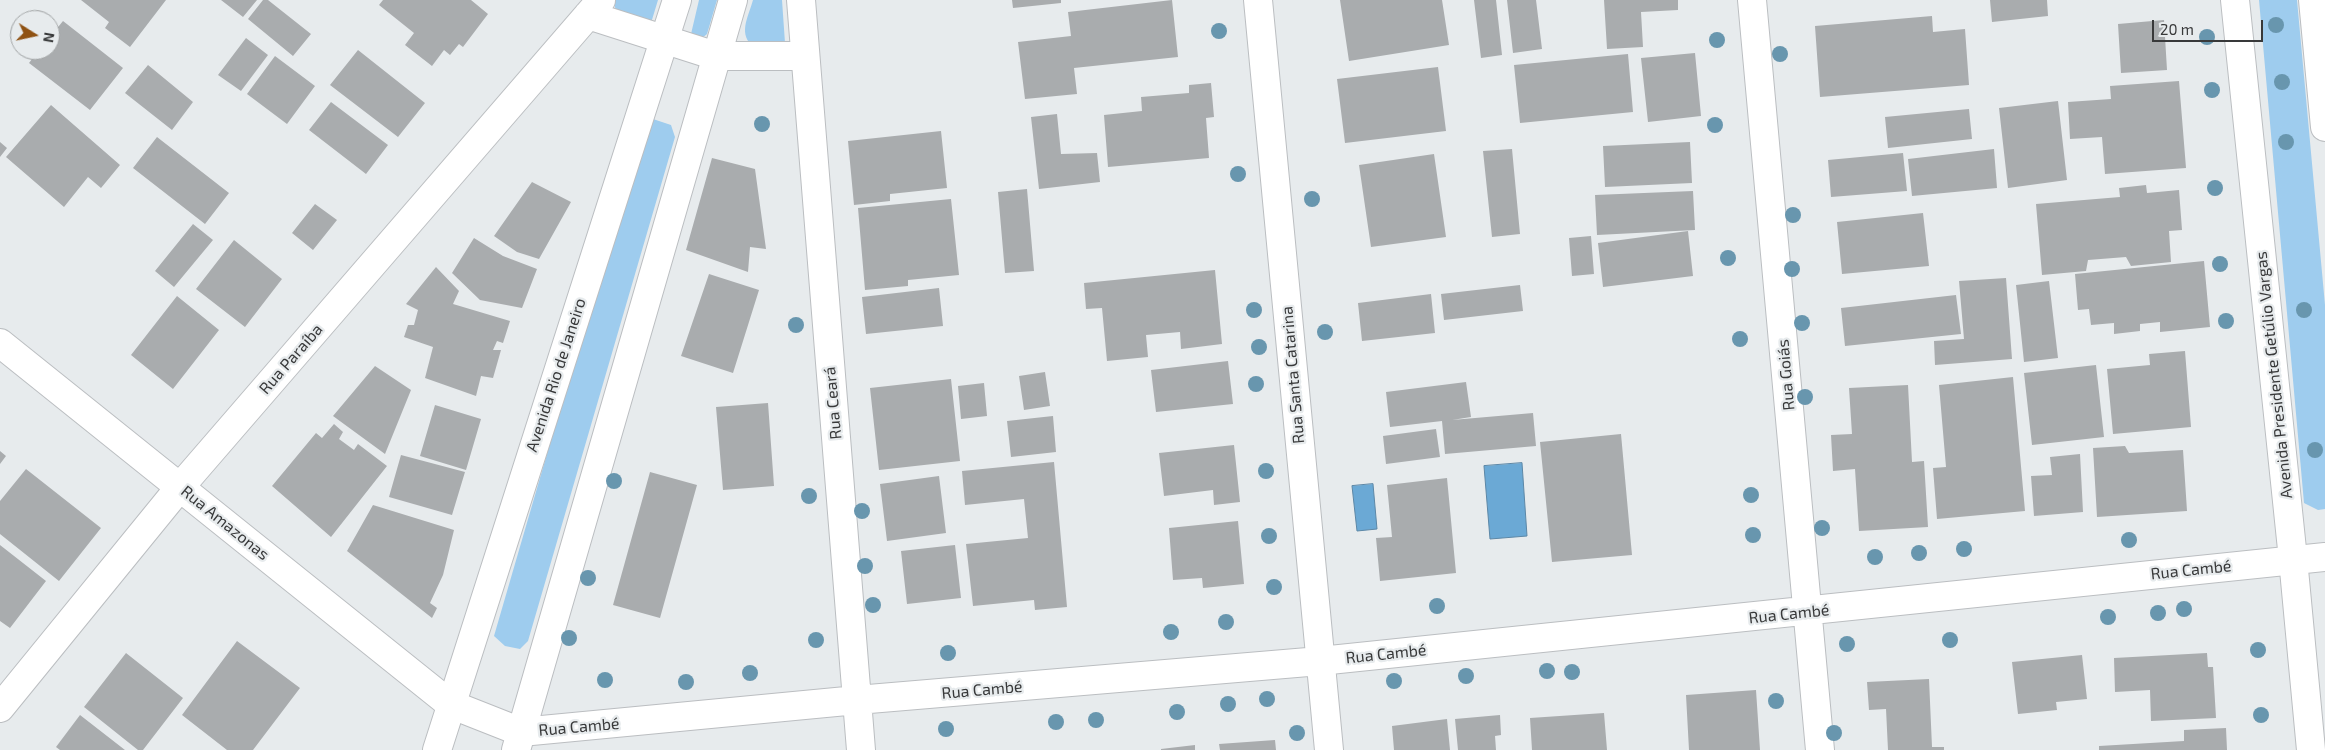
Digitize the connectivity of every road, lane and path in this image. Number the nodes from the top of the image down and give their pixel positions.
1 (676, 0) edge
2 (733, 0) edge
3 (801, 0) edge
4 (1258, 0) edge
5 (1752, 0) edge
6 (2236, 0) edge
7 (2313, 0) edge
8 (595, 8) edge
9 (664, 40) junction
10 (716, 56) junction
11 (805, 56) junction
12 (2325, 127) edge
13 (0, 343) edge
14 (180, 487) junction
15 (2325, 557) edge
16 (2293, 559) junction
17 (1807, 612) junction
18 (1320, 661) junction
19 (857, 700) junction
20 (450, 704) junction
21 (0, 708) edge
22 (519, 741) edge
23 (437, 750) edge
24 (861, 750) edge
25 (1329, 750) edge
26 (1820, 750) edge
27 (2311, 750) edge

1 - 9 street, Avenida Rio de Janeiro
2 - 10 street
3 - 11 street, Rua Ceará
4 - 18 street, Rua Santa Catarina
5 - 17 street, Rua Goiás
6 - 16 street, Avenida Presidente Getúlio Vargas
7 - 12 street
8 - 9 street, Rua Paraíba
8 - 14 street, Rua Paraíba
9 - 10 street, Rua Paraíba
9 - 20 street, Avenida Rio de Janeiro
10 - 11 street
10 - 22 street
11 - 19 street, Rua Ceará
13 - 14 street, Rua Amazonas
14 - 20 street, Rua Amazonas
14 - 21 street, Rua Paraíba
15 - 16 street, Rua Cambé
16 - 17 street, Rua Cambé
16 - 27 street, Avenida Presidente Getúlio Vargas
17 - 18 street, Rua Cambé
17 - 26 street, Rua Goiás
18 - 19 street, Rua Cambé
18 - 25 street, Rua Santa Catarina
19 - 22 street, Rua Cambé
19 - 24 street, Rua Ceará
20 - 22 street, Rua Cambé
20 - 23 street, Avenida Rio de Janeiro

